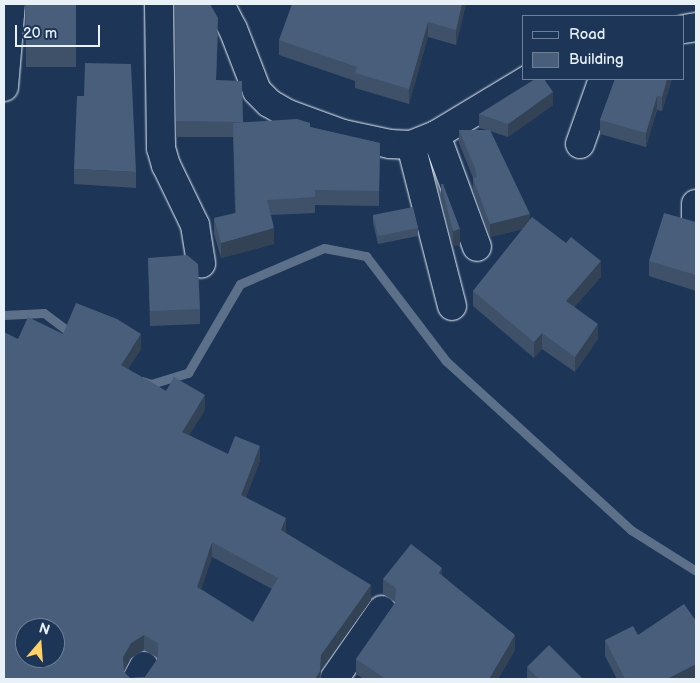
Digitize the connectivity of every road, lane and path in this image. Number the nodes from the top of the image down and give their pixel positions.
1 (11, 4) edge
2 (160, 4) edge
3 (220, 4) edge
4 (527, 80) edge
5 (603, 80) edge
6 (4, 87) edge
7 (436, 135) junction
8 (580, 144) dead end
9 (411, 145) junction
10 (696, 204) edge
11 (696, 218) edge
12 (477, 247) dead end
13 (201, 264) dead end
14 (452, 306) dead end
15 (382, 610) dead end
16 (334, 679) edge

1 - 6 street
2 - 13 street
3 - 9 street
4 - 7 street
5 - 8 street
7 - 9 street
7 - 12 street
9 - 14 street
10 - 11 street
15 - 16 street

